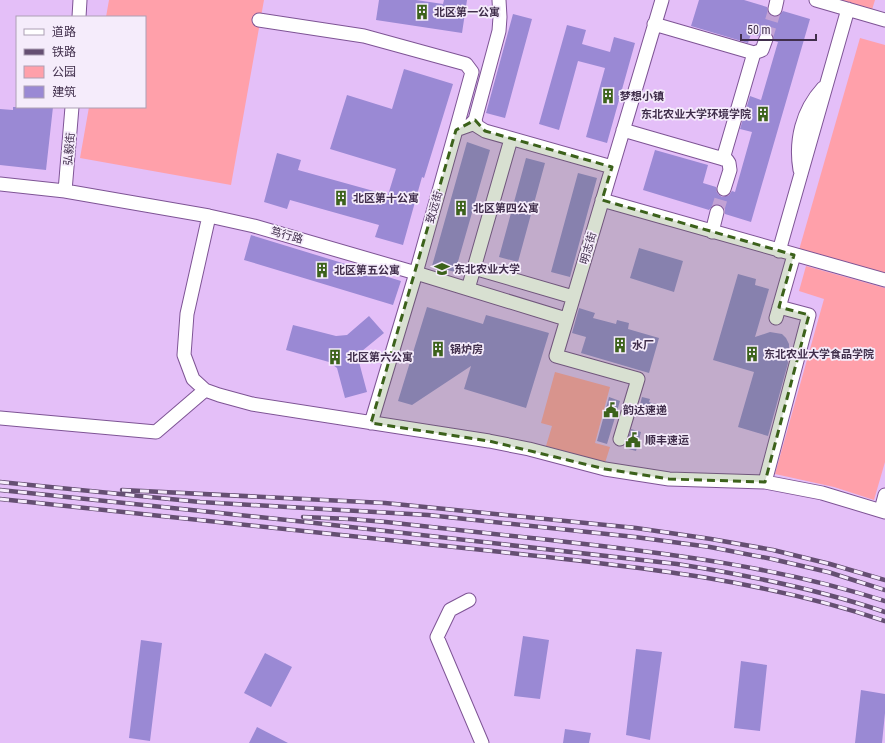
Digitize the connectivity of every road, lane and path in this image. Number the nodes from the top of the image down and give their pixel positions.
1 (80, 0) edge
2 (499, 0) edge
3 (662, 0) edge
4 (816, 0) edge
5 (848, 9) junction
6 (79, 16) edge
7 (259, 20) dead end
8 (885, 20) edge
9 (654, 24) junction
10 (766, 39) tunnel mouth
11 (754, 53) junction
12 (72, 108) edge
13 (475, 120) junction
14 (456, 130) junction
15 (623, 130) junction
16 (511, 139) junction
17 (723, 159) junction
18 (612, 167) junction
19 (0, 184) edge
20 (724, 189) tunnel mouth
21 (65, 191) junction
22 (602, 200) junction
23 (718, 212) tunnel mouth
24 (209, 216) junction
25 (712, 232) junction
26 (779, 251) junction
27 (794, 255) junction
28 (474, 268) junction
29 (416, 273) junction
30 (885, 280) edge
31 (468, 289) junction
32 (573, 297) junction
33 (566, 319) junction
34 (205, 390) junction
35 (0, 418) edge
36 (372, 423) junction
37 (620, 439) dead end
38 (765, 482) junction
39 (885, 495) edge
40 (883, 511) edge
41 (469, 600) dead end
42 (482, 743) edge

1 - 6 street
2 - 13 street
3 - 9 street, 明志街
4 - 5 street
5 - 8 street
5 - 26 street
7 - 14 street, 致远街
9 - 11 street
9 - 15 street, 明志街
10 - 11 street
11 - 17 street
12 - 21 street, 弘毅街
13 - 14 street
13 - 16 street
14 - 29 street, 致远街
15 - 17 street
15 - 18 street, 明志街
16 - 18 street
16 - 28 street
17 - 20 street
18 - 22 street, 明志街
19 - 21 street, 笃行路
21 - 24 street, 笃行路
22 - 25 street
22 - 32 street, 明志街
23 - 25 street
24 - 29 street, 笃行路
24 - 34 street
25 - 26 street
26 - 27 street
27 - 30 street
27 - 38 street
28 - 31 street
28 - 32 street
29 - 31 street, 笃行路
29 - 36 street, 致远街
31 - 33 street, 笃行路
32 - 33 street, 明志街
33 - 37 street, 明志街
34 - 35 street
34 - 36 street
36 - 38 street
38 - 40 street
39 - 40 street
41 - 42 street

